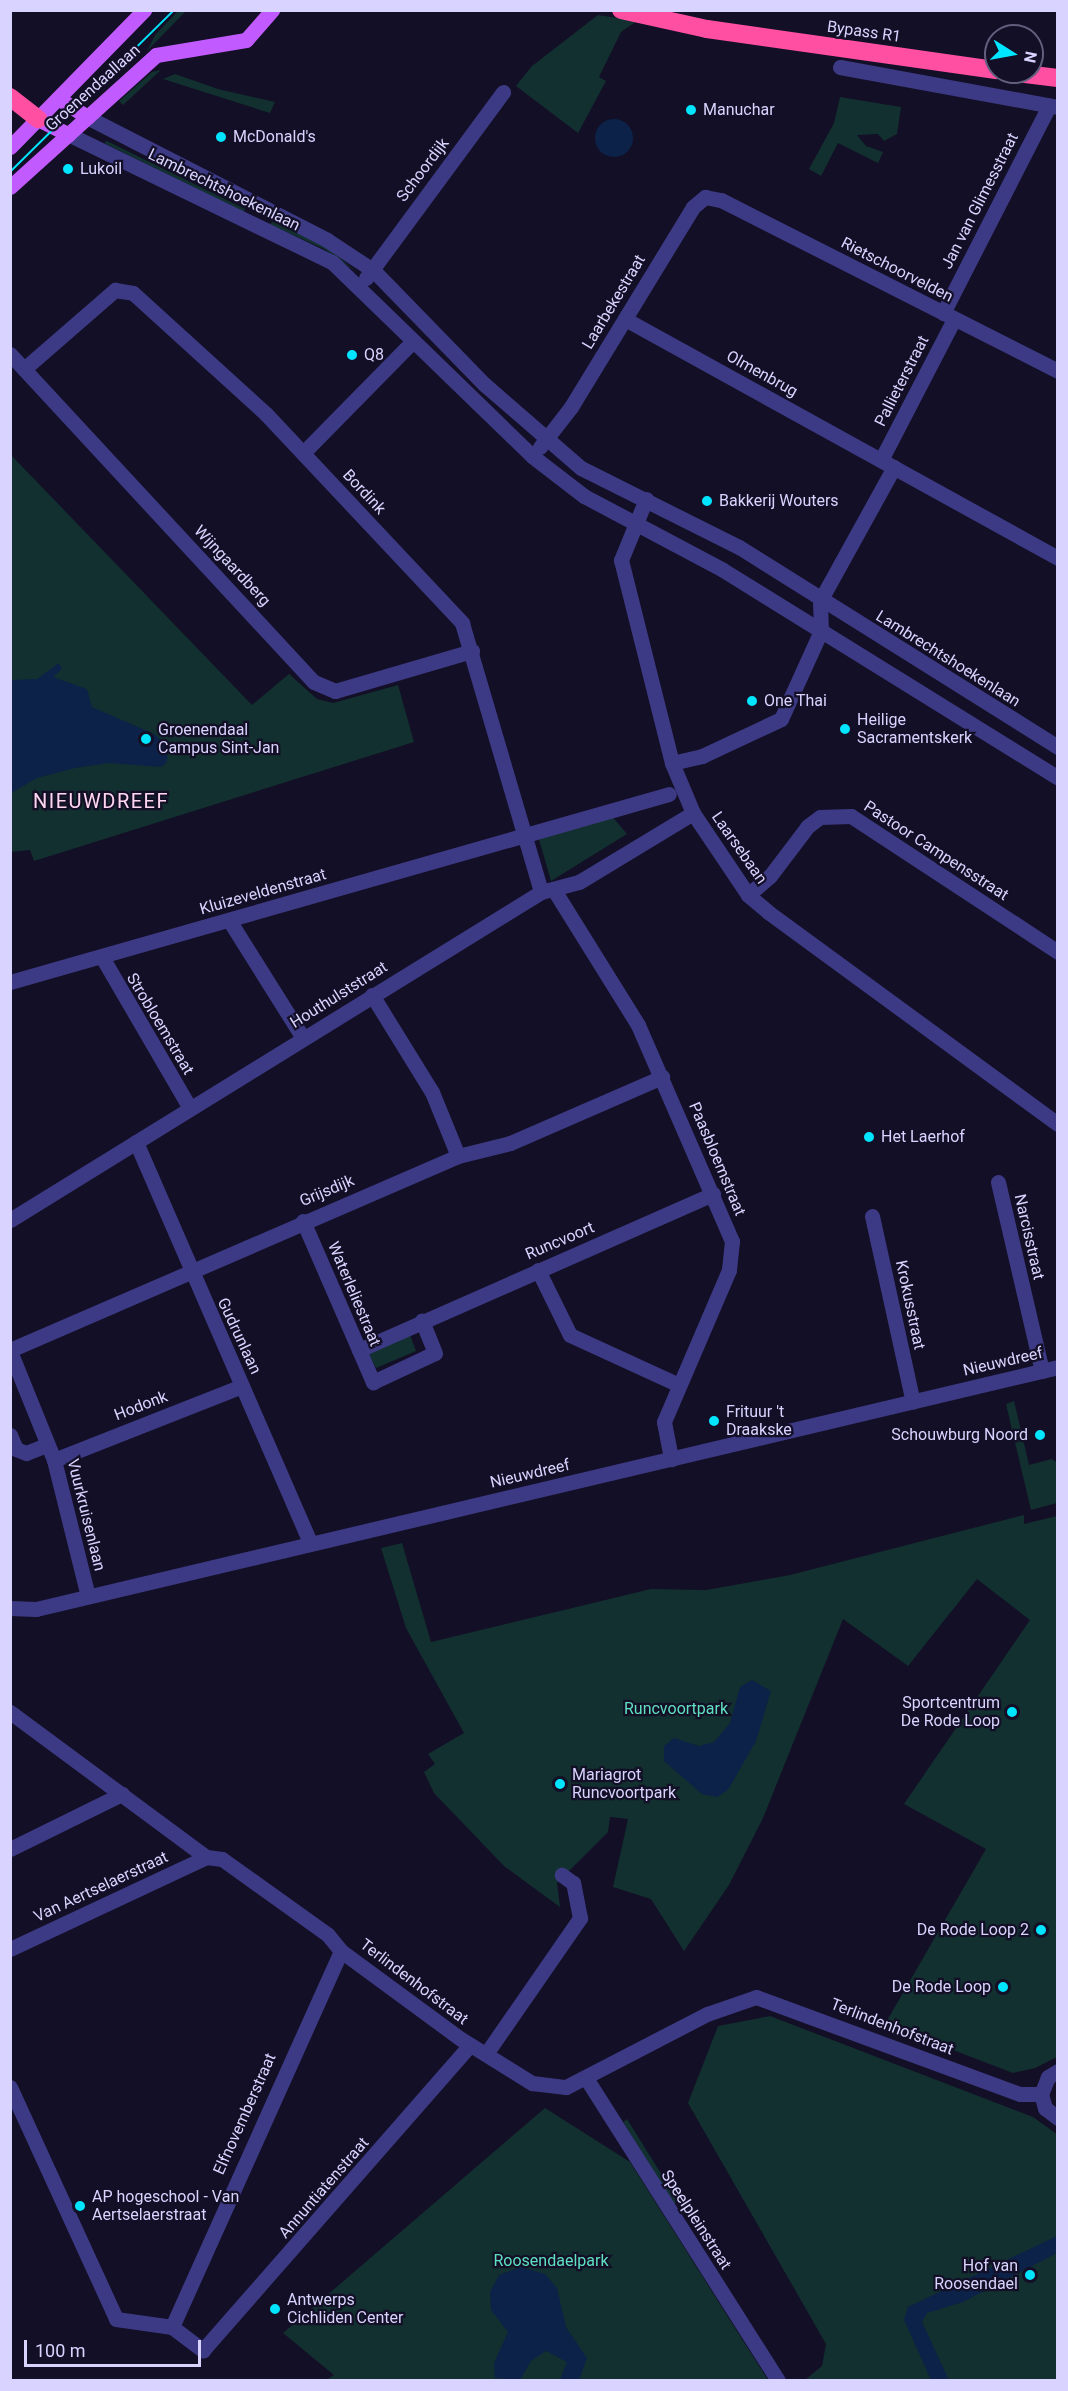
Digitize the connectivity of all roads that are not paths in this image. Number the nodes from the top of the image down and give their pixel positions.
1 (144, 10) edge
2 (272, 10) edge
3 (621, 10) edge
4 (840, 67) dead end
5 (984, 68) edge
6 (503, 92) dead end
7 (10, 97) edge
8 (58, 98) junction
9 (1053, 107) edge
10 (87, 117) junction
11 (38, 119) junction
12 (68, 134) junction
13 (10, 147) edge
14 (10, 187) edge
15 (721, 200) joint
16 (374, 271) junction
17 (358, 287) junction
18 (948, 316) junction
19 (625, 319) junction
20 (412, 342) junction
21 (10, 354) edge
22 (24, 369) junction
23 (1058, 371) edge
24 (545, 441) junction
25 (303, 453) junction
26 (532, 456) junction
27 (888, 464) junction
28 (646, 499) junction
29 (689, 522) junction
30 (634, 526) junction
31 (678, 547) junction
32 (1058, 558) edge
33 (820, 601) junction
34 (821, 631) junction
35 (472, 651) junction
36 (1058, 747) edge
37 (672, 763) junction
38 (1058, 778) edge
39 (669, 794) dead end
40 (693, 813) junction
41 (524, 836) junction
42 (547, 891) junction
43 (748, 895) junction
44 (229, 920) junction
45 (1058, 952) edge
46 (102, 957) junction
47 (10, 982) edge
48 (372, 995) junction
49 (303, 1038) junction
50 (662, 1077) junction
51 (190, 1108) junction
52 (1058, 1124) edge
53 (136, 1142) junction
54 (458, 1156) junction
55 (998, 1182) dead end
56 (713, 1194) junction
57 (872, 1216) dead end
58 (10, 1220) edge
59 (303, 1221) junction
60 (538, 1270) junction
61 (189, 1271) junction
62 (422, 1321) junction
63 (358, 1350) junction
64 (12, 1358) edge
65 (1058, 1367) edge
66 (1042, 1371) junction
67 (680, 1385) junction
68 (242, 1386) junction
69 (913, 1402) junction
70 (10, 1435) edge
71 (47, 1445) junction
72 (671, 1459) junction
73 (54, 1460) junction
74 (311, 1544) junction
75 (88, 1596) junction
76 (10, 1608) edge
77 (10, 1712) edge
78 (122, 1794) junction
79 (10, 1849) edge
80 (206, 1857) junction
81 (562, 1875) dead end
82 (10, 1949) edge
83 (341, 1951) junction
84 (470, 2046) junction
85 (488, 2051) junction
86 (1058, 2071) edge
87 (586, 2078) junction
88 (10, 2087) edge
89 (1041, 2094) junction
90 (1058, 2118) edge
91 (171, 2327) junction
92 (778, 2380) edge

1 - 8 main road, Groenendaallaan
2 - 10 main road, Groenendaallaan
3 - 5 highway, Bypass R1
4 - 9 street
6 - 16 street, Schoordijk
7 - 11 highway
8 - 10 main road
8 - 11 main road, Groenendaallaan
9 - 18 street, Jan van Glimesstraat
10 - 12 main road, Groenendaallaan
10 - 16 street, Lambrechtshoekenlaan
11 - 12 main road
11 - 13 main road, Groenendaallaan
12 - 14 main road, Groenendaallaan
12 - 17 street, Lambrechtshoekenlaan
15 - 18 street, Rietschoorvelden
15 - 19 street, Laarbekestraat
16 - 17 street
16 - 24 street, Lambrechtshoekenlaan
17 - 20 street, Lambrechtshoekenlaan
18 - 23 street, Rietschoorvelden
18 - 27 street, Pallieterstraat
19 - 24 street, Laarbekestraat
19 - 27 street, Olmenbrug
20 - 25 street
20 - 26 street, Lambrechtshoekenlaan
21 - 22 street, Wijngaardberg
22 - 25 street, Bordink
22 - 35 street, Wijngaardberg
24 - 26 street
24 - 28 street, Lambrechtshoekenlaan
25 - 35 street, Bordink
26 - 30 street, Lambrechtshoekenlaan
27 - 32 street, Olmenbrug
27 - 33 street, Pallieterstraat
28 - 29 street, Lambrechtshoekenlaan
28 - 30 street
29 - 31 street
29 - 33 street, Lambrechtshoekenlaan
30 - 31 street, Lambrechtshoekenlaan
30 - 37 street, Laarsebaan
31 - 34 street, Lambrechtshoekenlaan
33 - 34 street
33 - 36 street, Lambrechtshoekenlaan
34 - 37 street
34 - 38 street, Lambrechtshoekenlaan
35 - 41 street, Bordink
37 - 40 street, Laarsebaan
39 - 41 street
40 - 42 street, Houthulststraat
40 - 43 street, Laarsebaan
41 - 42 street, Bordink
41 - 44 street, Kluizeveldenstraat
42 - 48 street, Houthulststraat
42 - 50 street, Paasbloemstraat
43 - 45 street, Pastoor Campensstraat
43 - 52 street, Laarsebaan
44 - 46 street, Kluizeveldenstraat
44 - 49 street
46 - 47 street, Kluizeveldenstraat
46 - 51 street, Strobloemstraat
48 - 49 street, Houthulststraat
48 - 54 street
49 - 51 street, Houthulststraat
50 - 54 street, Grijsdijk
50 - 56 street, Paasbloemstraat
51 - 53 street, Houthulststraat
53 - 58 street, Houthulststraat
53 - 61 street, Gudrunlaan
54 - 59 street, Grijsdijk
55 - 66 street, Narcisstraat
56 - 60 street, Runcvoort
56 - 67 street, Paasbloemstraat
57 - 69 street, Krokusstraat
59 - 61 street, Grijsdijk
59 - 63 street, Waterleliestraat
60 - 62 street, Runcvoort
60 - 67 street
61 - 64 street, Grijsdijk
61 - 68 street, Gudrunlaan
62 - 63 street, Runcvoort
62 - 63 street, Waterleliestraat
64 - 71 street, Vuurkruisenlaan
65 - 66 street, Nieuwdreef
66 - 69 street, Nieuwdreef
67 - 72 street, Paasbloemstraat
68 - 73 street, Hodonk
68 - 74 street, Gudrunlaan
69 - 72 street, Nieuwdreef
70 - 71 street, Vuurkruisenlaan
71 - 73 street, Vuurkruisenlaan
72 - 74 street, Nieuwdreef
73 - 75 street, Vuurkruisenlaan
74 - 75 street, Nieuwdreef
75 - 76 street, Nieuwdreef
77 - 78 street, Terlindenhofstraat
78 - 79 street
78 - 80 street, Terlindenhofstraat
80 - 82 street, Van Aertselaerstraat
80 - 83 street, Terlindenhofstraat
81 - 85 street
83 - 84 street, Terlindenhofstraat
83 - 91 street, Elfnovemberstraat
84 - 85 street, Terlindenhofstraat
84 - 91 street, Annuntiatenstraat
85 - 87 street, Terlindenhofstraat
86 - 89 street
87 - 89 street, Terlindenhofstraat
87 - 92 street, Speelpleinstraat
88 - 91 street
89 - 90 street

